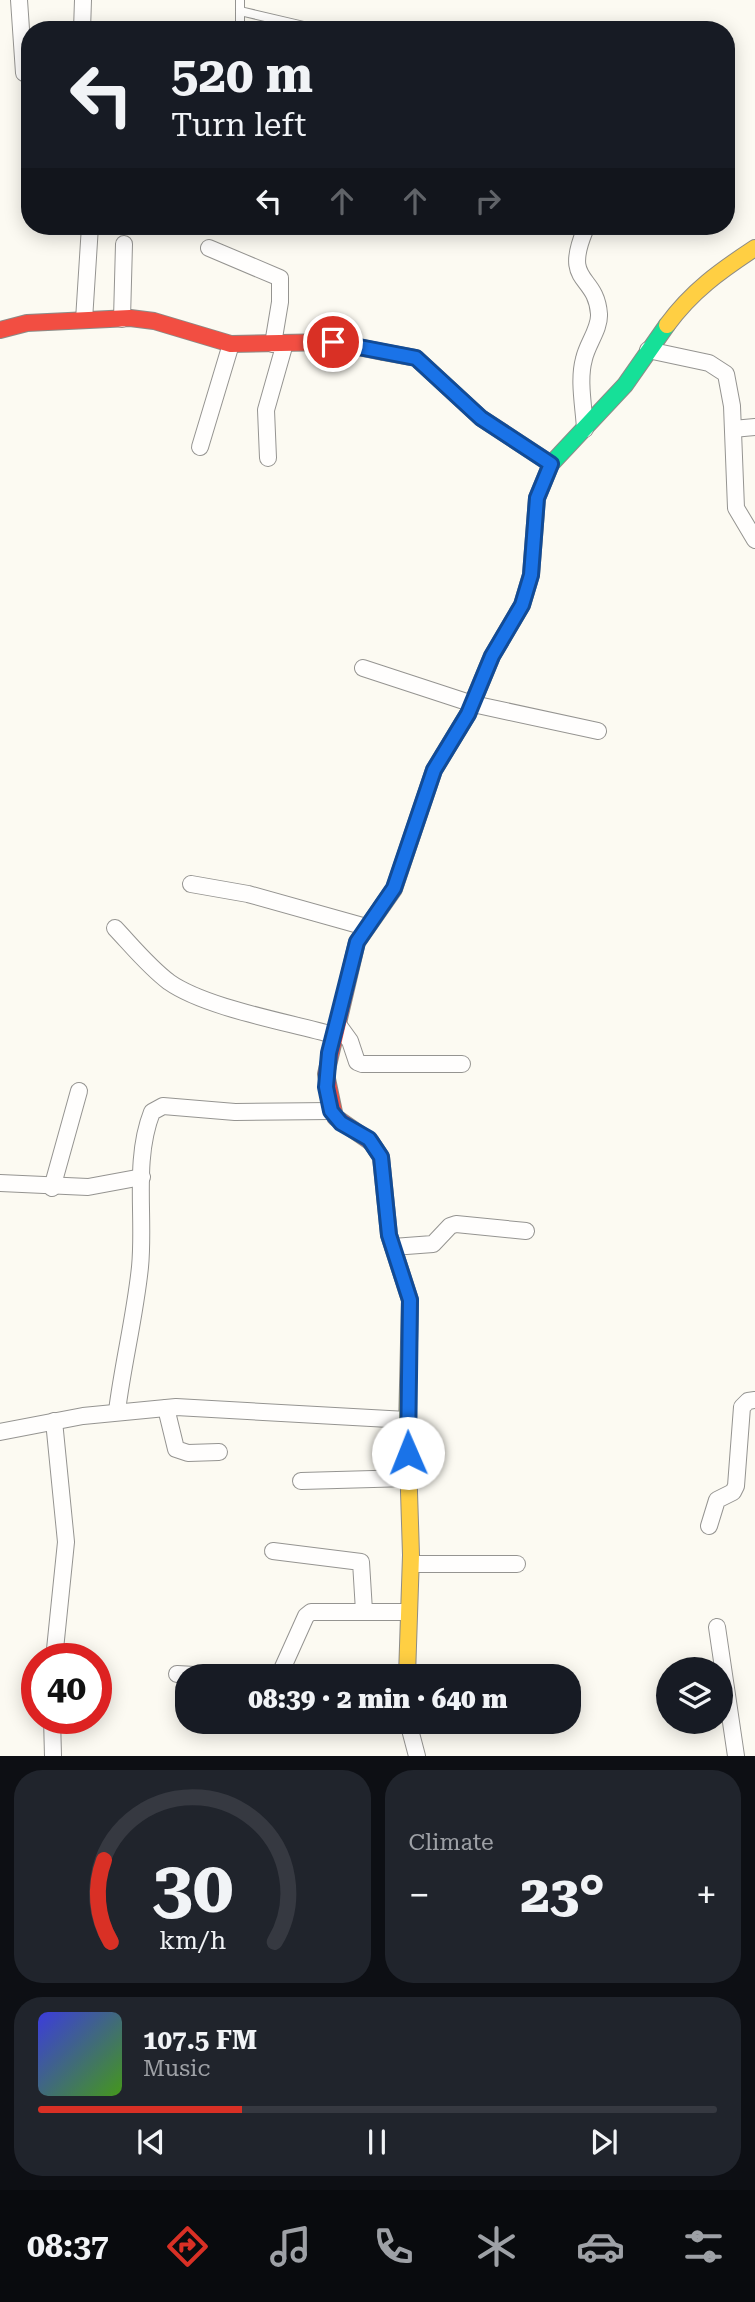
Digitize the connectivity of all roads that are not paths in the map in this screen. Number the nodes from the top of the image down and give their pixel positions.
1 (19, 0) edge
2 (83, 0) edge
3 (240, 0) edge
4 (240, 11) junction
5 (82, 21) edge
6 (240, 21) edge
7 (283, 21) edge
8 (21, 29) edge
9 (89, 235) edge
10 (583, 235) edge
11 (124, 244) dead end
12 (209, 248) dead end
13 (755, 248) edge
14 (122, 318) junction
15 (84, 320) junction
16 (0, 330) edge
17 (232, 344) junction
18 (279, 344) junction
19 (648, 350) junction
20 (755, 427) edge
21 (585, 429) junction
22 (733, 429) junction
23 (200, 447) dead end
24 (268, 458) dead end
25 (551, 464) junction
26 (755, 540) edge
27 (363, 668) dead end
28 (473, 704) junction
29 (598, 731) dead end
30 (191, 884) dead end
31 (366, 927) junction
32 (115, 928) dead end
33 (335, 1029) junction
34 (463, 1064) dead end
35 (79, 1091) dead end
36 (331, 1111) junction
37 (142, 1177) junction
38 (0, 1184) edge
39 (52, 1188) junction
40 (526, 1231) dead end
41 (393, 1247) junction
42 (755, 1400) edge
43 (166, 1408) junction
44 (117, 1411) junction
45 (407, 1420) junction
46 (54, 1422) junction
47 (0, 1432) edge
48 (219, 1452) dead end
49 (409, 1478) junction
50 (301, 1481) dead end
51 (709, 1526) dead end
52 (273, 1552) dead end
53 (411, 1564) junction
54 (517, 1564) dead end
55 (364, 1611) junction
56 (409, 1612) junction
57 (717, 1628) dead end
58 (56, 1643) edge
59 (284, 1664) edge
60 (407, 1664) edge
61 (53, 1734) edge
62 (411, 1734) edge
63 (54, 1756) edge
64 (417, 1756) edge
65 (736, 1756) edge

1 - 8 street
2 - 5 street
3 - 4 lane
4 - 6 lane
4 - 7 lane
9 - 15 street
10 - 21 street
11 - 14 street
12 - 18 street
13 - 19 street
14 - 15 street
14 - 17 street
15 - 16 street
17 - 18 street
17 - 23 street
18 - 24 street
18 - 25 street
19 - 21 street
19 - 22 street
20 - 22 street
21 - 25 street
22 - 26 street
25 - 28 street
27 - 28 street
28 - 29 street
28 - 31 street
30 - 31 street
31 - 33 street
32 - 33 street
33 - 34 street
33 - 36 street
35 - 39 street
36 - 37 street
36 - 41 street
37 - 39 street
37 - 44 street
38 - 39 street
40 - 41 street
41 - 45 street
42 - 51 street
43 - 44 street
43 - 45 street
43 - 48 street
44 - 46 street
45 - 49 street
46 - 47 street
46 - 58 street
49 - 50 street
49 - 53 street
52 - 55 street
53 - 54 street
53 - 56 street
55 - 56 street
55 - 59 street
56 - 60 street
57 - 65 street
61 - 63 street
62 - 64 street

